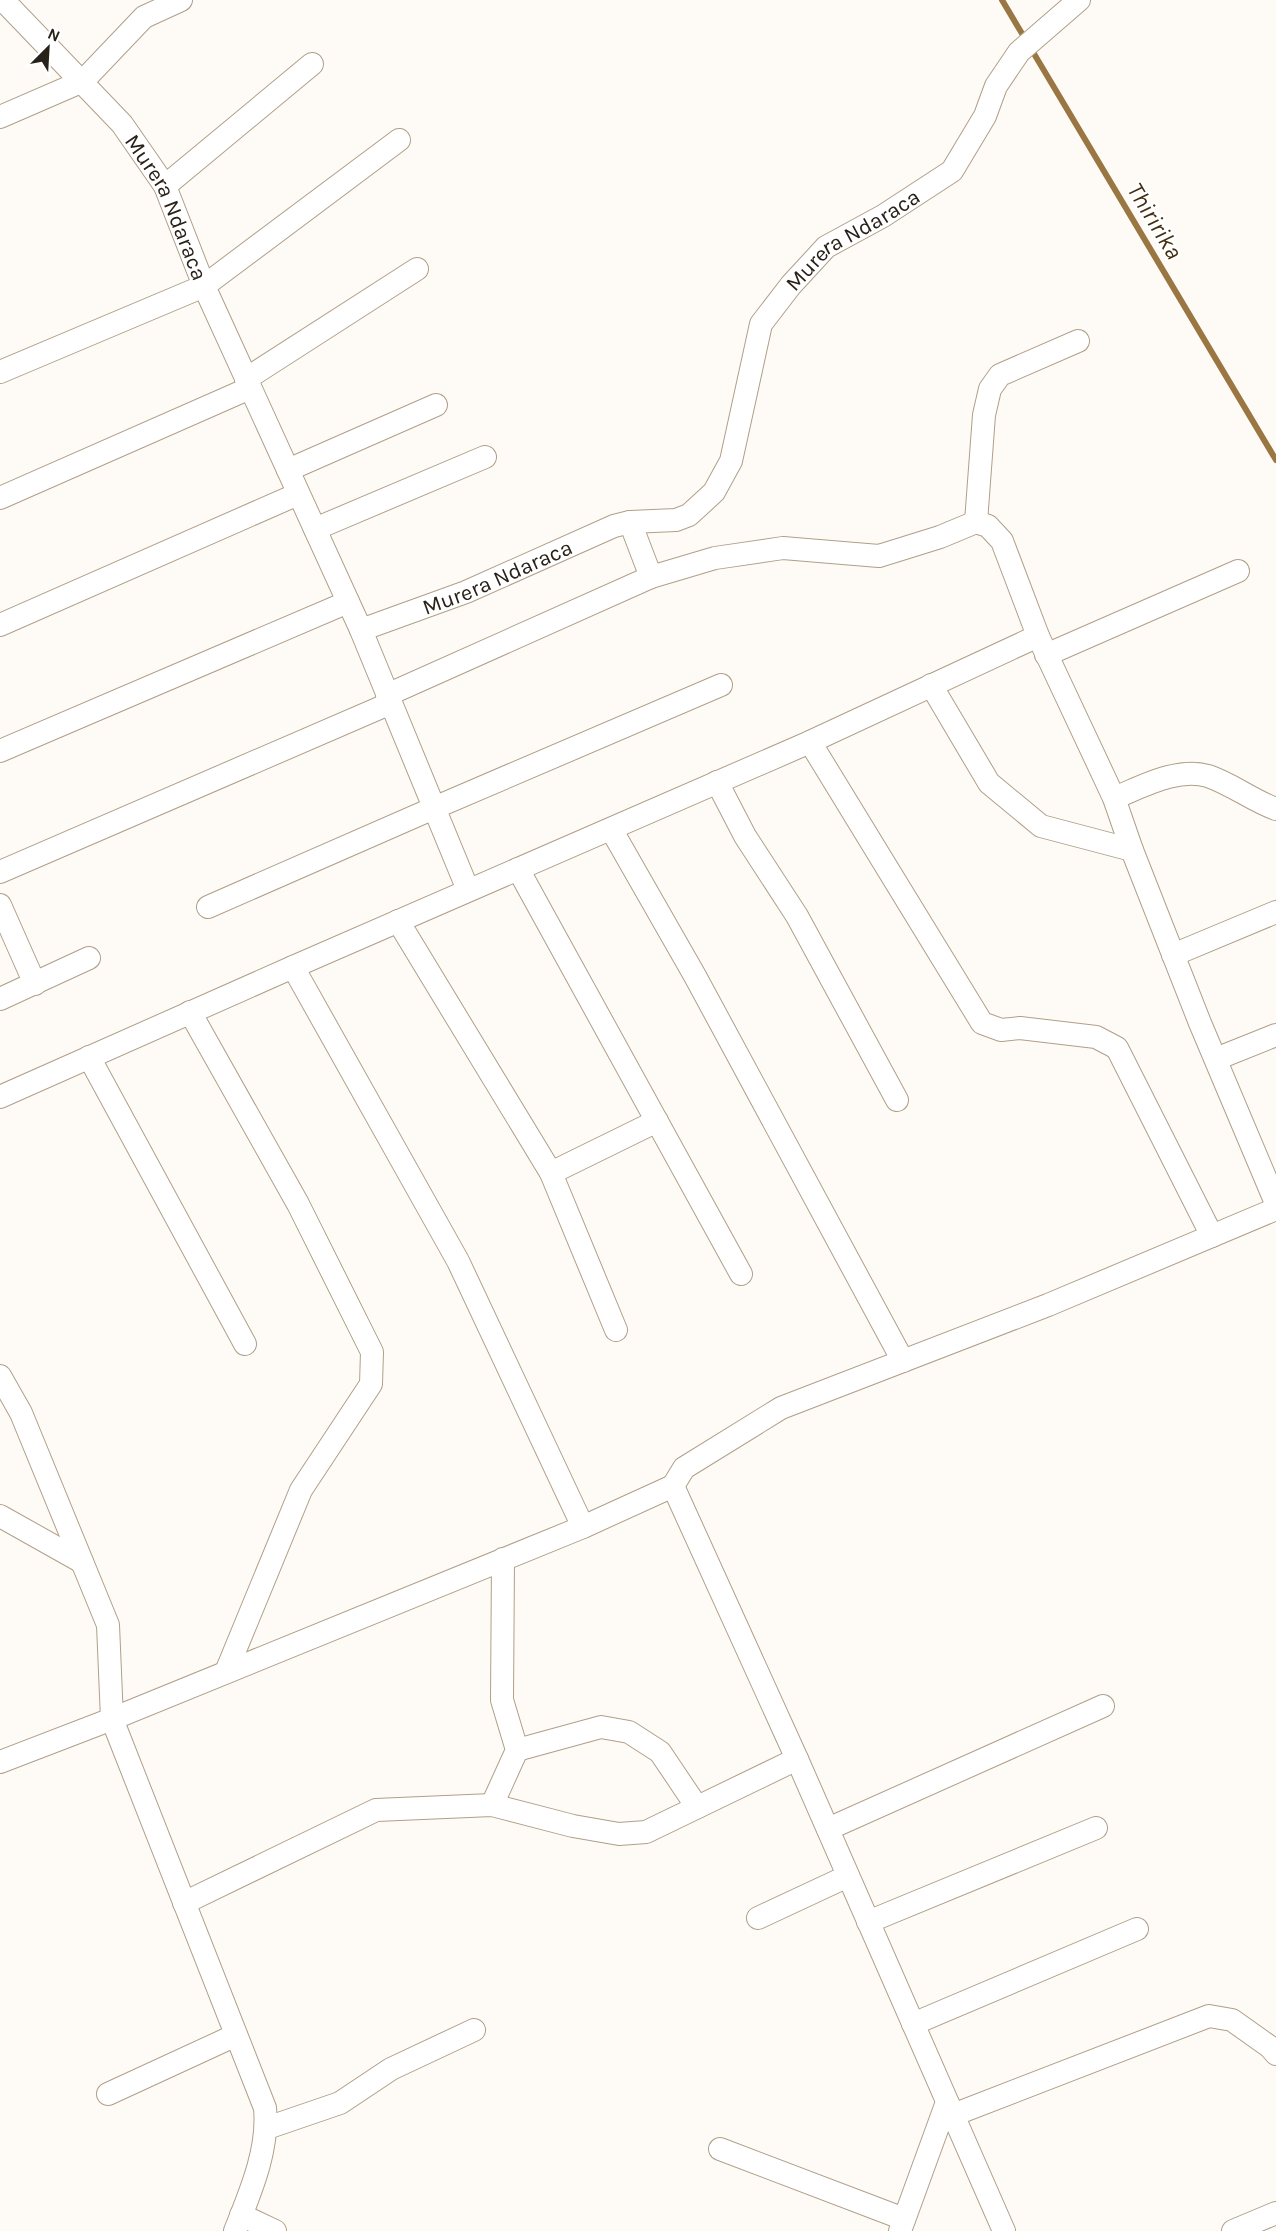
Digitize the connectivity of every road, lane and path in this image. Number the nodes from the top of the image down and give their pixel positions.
1 (3, 0) edge
2 (181, 0) edge
3 (1079, 0) edge
4 (312, 64) dead end
5 (83, 81) junction
6 (0, 117) edge
7 (399, 140) dead end
8 (165, 186) junction
9 (417, 269) dead end
10 (204, 286) junction
11 (1078, 341) dead end
12 (0, 372) edge
13 (248, 383) junction
14 (436, 405) dead end
15 (485, 457) dead end
16 (288, 470) junction
17 (298, 494) junction
18 (0, 498) edge
19 (630, 522) junction
20 (976, 522) junction
21 (315, 529) junction
22 (1238, 571) dead end
23 (651, 577) junction
24 (348, 602) junction
25 (0, 625) edge
26 (361, 630) junction
27 (1042, 646) junction
28 (721, 685) dead end
29 (932, 685) junction
30 (389, 699) junction
31 (810, 742) junction
32 (0, 751) edge
33 (717, 782) junction
34 (1114, 798) junction
35 (434, 808) junction
36 (1276, 809) edge
37 (611, 829) junction
38 (1132, 850) junction
39 (518, 869) junction
40 (0, 872) edge
41 (468, 890) junction
42 (0, 905) edge
43 (208, 907) dead end
44 (1276, 912) edge
45 (398, 921) junction
46 (1173, 956) junction
47 (89, 958) dead end
48 (293, 967) junction
49 (35, 984) junction
50 (0, 999) edge
51 (190, 1012) junction
52 (1276, 1035) edge
53 (89, 1057) junction
54 (1216, 1059) junction
55 (0, 1097) edge
56 (897, 1100) dead end
57 (657, 1121) junction
58 (551, 1173) junction
59 (1276, 1203) edge
60 (1276, 1209) edge
61 (1212, 1236) junction
62 (741, 1274) dead end
63 (616, 1330) dead end
64 (244, 1344) dead end
65 (903, 1361) junction
66 (0, 1376) edge
67 (673, 1486) junction
68 (0, 1516) edge
69 (583, 1527) junction
70 (503, 1559) junction
71 (82, 1562) junction
72 (226, 1672) junction
73 (1103, 1706) dead end
74 (112, 1719) junction
75 (517, 1750) junction
76 (797, 1759) junction
77 (0, 1762) edge
78 (492, 1805) junction
79 (697, 1807) junction
80 (1096, 1828) dead end
81 (828, 1829) junction
82 (848, 1876) junction
83 (184, 1903) junction
84 (758, 1918) dead end
85 (868, 1922) junction
86 (1137, 1929) dead end
87 (913, 2024) junction
88 (474, 2030) dead end
89 (236, 2035) junction
90 (1276, 2055) edge
91 (108, 2094) dead end
92 (950, 2109) junction
93 (267, 2128) junction
94 (720, 2149) dead end
95 (1276, 2213) edge
96 (238, 2223) edge
97 (902, 2225) edge
98 (275, 2231) edge
99 (1004, 2231) edge
100 (1233, 2231) edge

1 - 5 street, Murera Ndaraca
2 - 5 street
3 - 19 street, Murera Ndaraca
4 - 8 street
5 - 6 street
5 - 8 street, Murera Ndaraca
7 - 10 street
8 - 10 street, Murera Ndaraca
9 - 13 street
10 - 12 street
10 - 13 street, Murera Ndaraca
11 - 20 street
13 - 16 street, Murera Ndaraca
13 - 18 street
14 - 16 street
15 - 21 street
16 - 17 street, Murera Ndaraca
17 - 21 street, Murera Ndaraca
17 - 25 street
19 - 23 street
19 - 26 street, Murera Ndaraca
20 - 23 street
20 - 27 street
21 - 24 street, Murera Ndaraca
22 - 27 street
23 - 30 street
24 - 26 street, Murera Ndaraca
24 - 32 street
26 - 30 street
27 - 29 street
27 - 34 street
28 - 35 street
29 - 31 street
29 - 38 street
30 - 35 street
30 - 40 street
31 - 33 street
31 - 61 street
33 - 37 street
33 - 56 street
34 - 36 street
34 - 38 street
35 - 41 street
35 - 43 street
37 - 39 street
37 - 65 street
38 - 46 street
39 - 41 street
39 - 57 street
41 - 45 street
42 - 49 street
44 - 46 street
45 - 48 street
45 - 58 street
46 - 54 street
47 - 49 street
48 - 51 street
48 - 69 street
49 - 50 street
51 - 53 street
51 - 72 street
52 - 54 street
53 - 55 street
53 - 64 street
54 - 59 street
57 - 58 street
57 - 62 street
58 - 63 street
60 - 61 street
61 - 65 street
65 - 67 street
66 - 71 street
67 - 69 street
67 - 76 street
68 - 71 street
69 - 70 street
70 - 72 street
70 - 75 street
71 - 74 street
72 - 74 street
73 - 81 street
74 - 77 street
74 - 83 street
75 - 78 street
75 - 79 street
76 - 79 street
76 - 81 street
78 - 79 street
78 - 83 street
80 - 85 street
81 - 82 street
82 - 84 street
82 - 85 street
83 - 89 street
85 - 87 street
86 - 87 street
87 - 92 street
88 - 93 street
89 - 91 street
89 - 93 street
90 - 92 street
92 - 97 street
92 - 99 street
93 - 96 street
94 - 97 street
95 - 100 street
96 - 98 street

